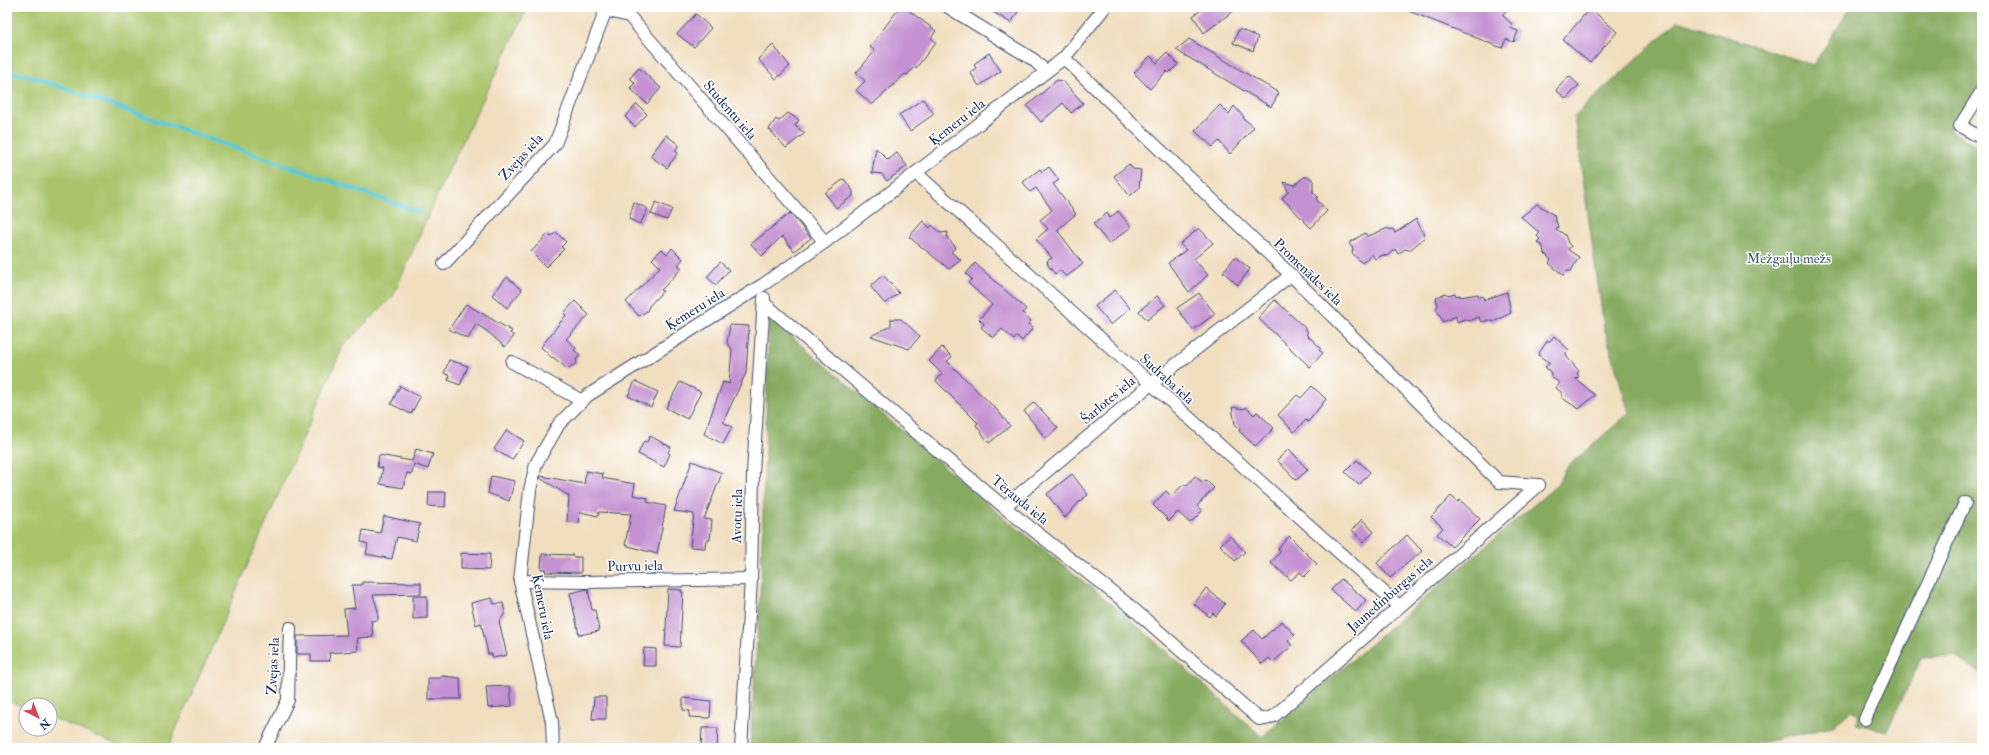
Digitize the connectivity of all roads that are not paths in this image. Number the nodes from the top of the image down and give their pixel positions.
1 (948, 7) edge
2 (1105, 7) edge
3 (606, 8) edge
4 (1064, 58) junction
5 (1046, 72) junction
6 (1982, 91) edge
7 (1982, 138) edge
8 (916, 173) junction
9 (825, 242) junction
10 (444, 264) dead end
11 (1291, 275) junction
12 (764, 284) junction
13 (764, 303) junction
14 (512, 362) dead end
15 (1151, 384) junction
16 (582, 401) junction
17 (1539, 485) joint
18 (1965, 503) dead end
19 (1004, 507) junction
20 (751, 579) junction
21 (520, 581) junction
22 (1399, 606) junction
23 (290, 628) dead end
24 (1259, 719) joint
25 (1865, 719) dead end
26 (265, 748) edge
27 (553, 748) edge
28 (741, 748) edge

1 - 5 street
2 - 4 street, Ķemeru iela
3 - 9 street, Studentu iela
3 - 10 street, Zvejas iela
4 - 5 street, Ķemeru iela
4 - 11 street, Promenādes iela
5 - 8 street, Ķemeru iela
6 - 7 street
8 - 9 street, Ķemeru iela
8 - 15 street, Sudraba iela
9 - 12 street, Ķemeru iela
11 - 15 street, Šarlotes iela
11 - 17 street, Promenādes iela
12 - 13 street, Avotu iela
12 - 16 street, Ķemeru iela
13 - 19 street, Tērauda iela
13 - 20 street, Avotu iela
14 - 16 street
15 - 19 street, Šarlotes iela
15 - 22 street, Sudraba iela
16 - 21 street, Ķemeru iela
17 - 22 street, Jaunedinburgas iela
18 - 25 street
19 - 24 street, Tērauda iela
20 - 21 street, Purvu iela
20 - 28 street, Avotu iela
21 - 27 street, Ķemeru iela
22 - 24 street, Jaunedinburgas iela
23 - 26 street, Zvejas iela

